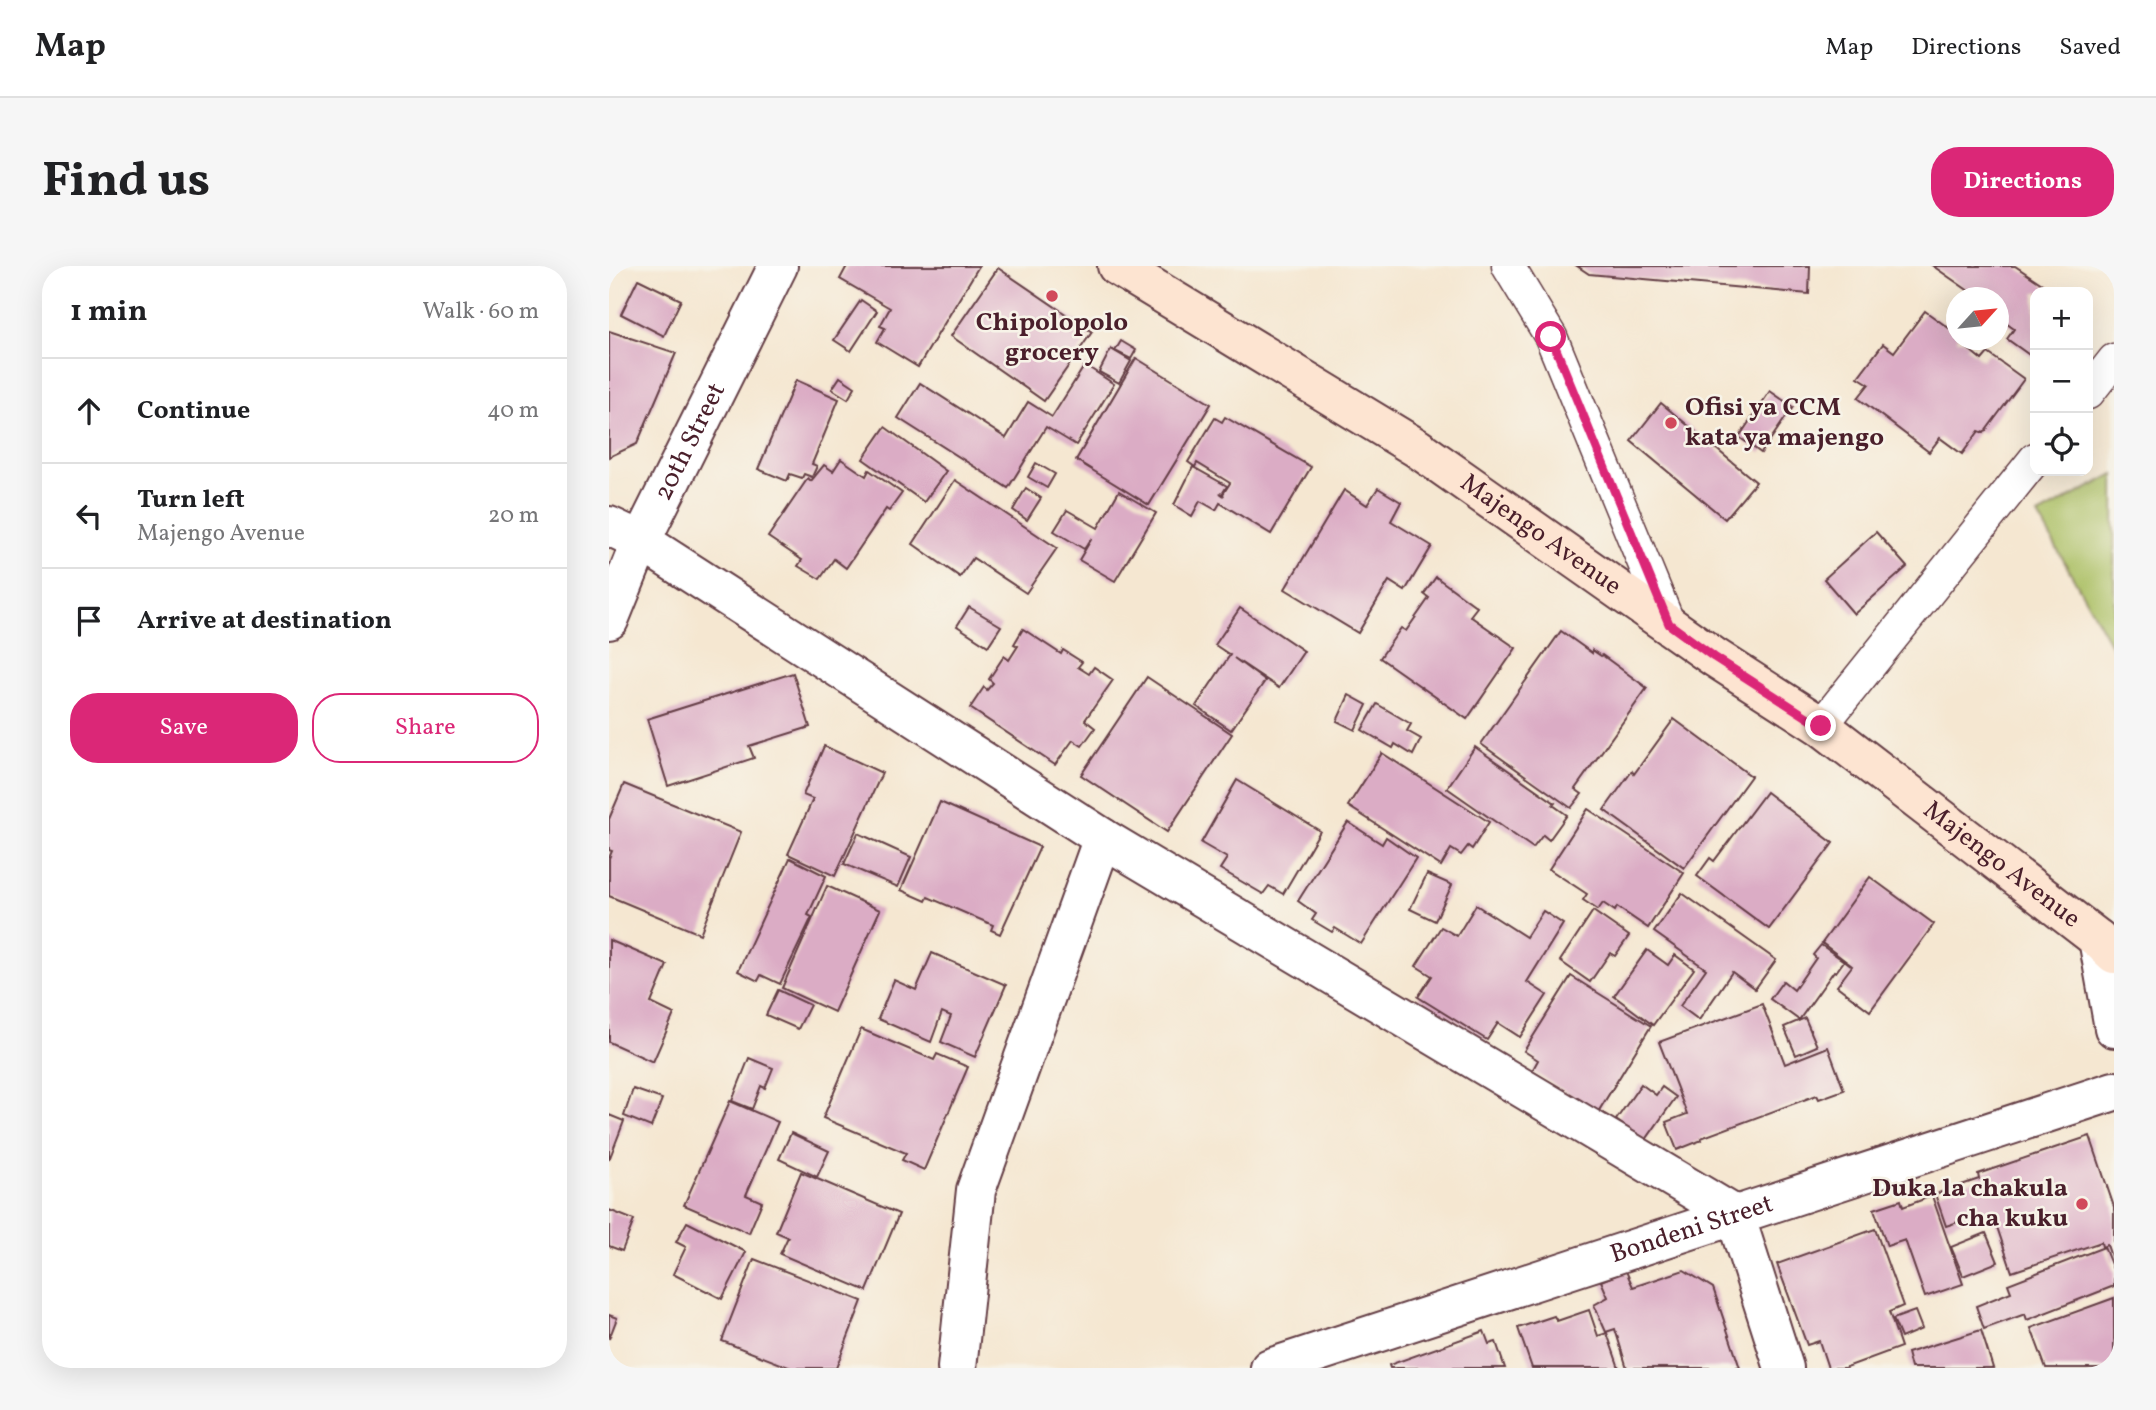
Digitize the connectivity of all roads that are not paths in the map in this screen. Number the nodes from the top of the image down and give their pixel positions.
1 (778, 266) edge
2 (1118, 266) edge
3 (1508, 266) edge
4 (2114, 360) edge
5 (2093, 387) edge
6 (2030, 465) edge
7 (625, 533) edge
8 (609, 620) edge
9 (1669, 624) junction
10 (1821, 726) junction
11 (1103, 838) junction
12 (2106, 946) edge
13 (2114, 1028) edge
14 (2114, 1091) edge
15 (1735, 1215) junction
16 (1341, 1357) edge
17 (957, 1368) edge
18 (1270, 1368) edge
19 (1784, 1368) edge

1 - 7 street, 20th Street
2 - 9 street, Majengo Avenue
3 - 9 lane
4 - 5 lane
6 - 10 lane
7 - 8 street, 20th Street
7 - 11 street
9 - 10 street, Majengo Avenue
10 - 12 street, Majengo Avenue
11 - 15 street
11 - 17 street
12 - 13 street
14 - 15 street, Bondeni Street
15 - 16 street, Bondeni Street
15 - 19 street
16 - 18 street, Bondeni Street

